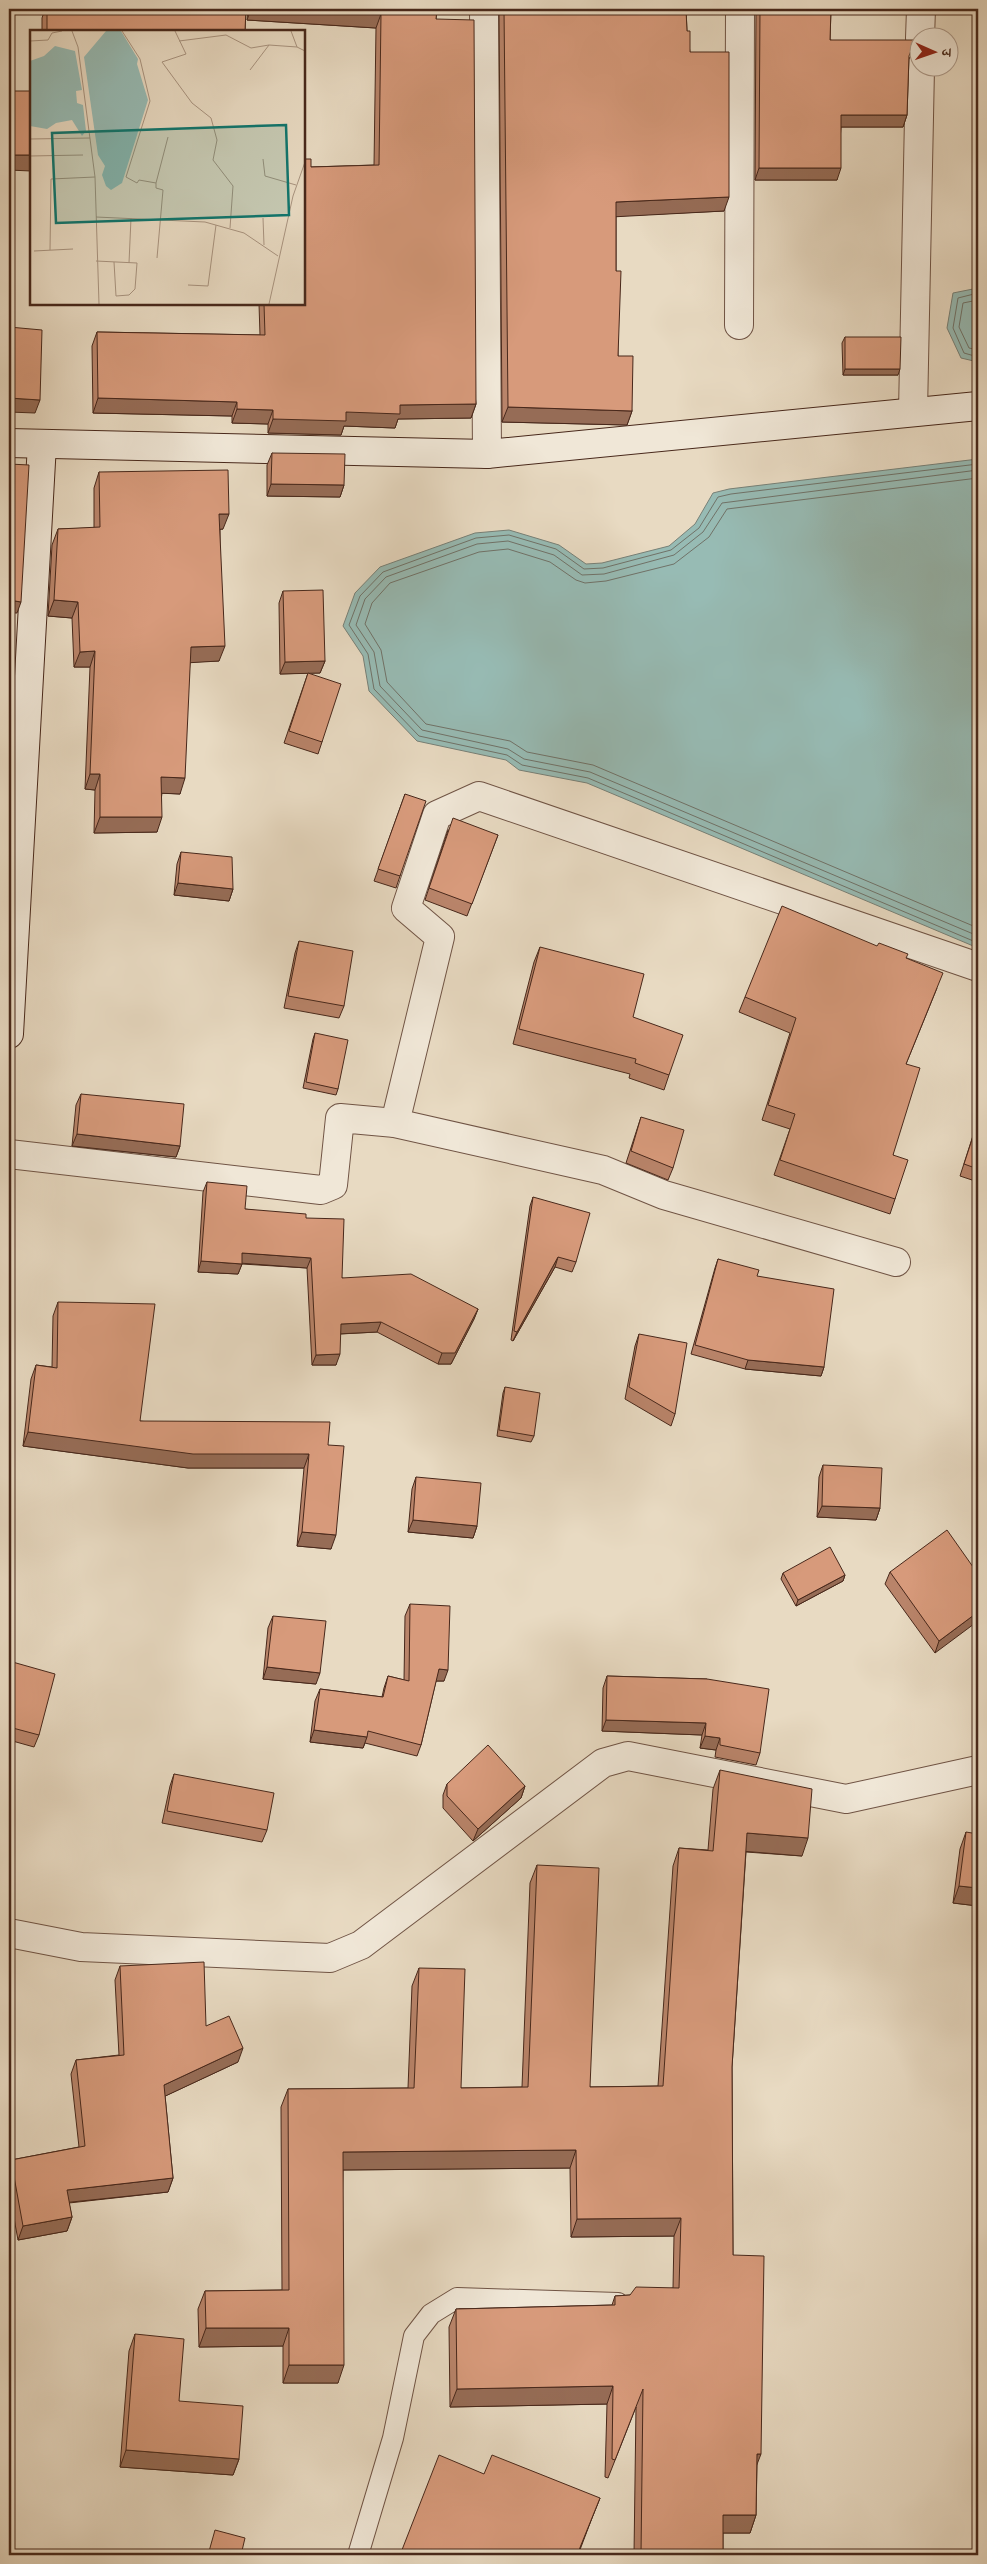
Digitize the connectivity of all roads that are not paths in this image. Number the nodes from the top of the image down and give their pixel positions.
1 (484, 9) edge
2 (740, 9) edge
3 (921, 9) edge
4 (920, 28) edge
5 (920, 78) edge
6 (739, 325) dead end
7 (978, 406) edge
8 (913, 412) junction
9 (9, 443) edge
10 (42, 444) junction
11 (487, 454) junction
12 (15, 835) edge
13 (978, 967) edge
14 (9, 1034) edge
15 (395, 1123) junction
16 (9, 1154) edge
17 (896, 1262) dead end
18 (978, 1770) edge
19 (9, 1933) edge
20 (618, 2303) edge
21 (358, 2555) edge

1 - 11 street
2 - 6 street
3 - 4 street
5 - 8 street
7 - 8 street
8 - 11 street
9 - 10 street
10 - 11 street
10 - 12 street
12 - 14 street
13 - 15 street
15 - 16 street
15 - 17 street
18 - 19 street
20 - 21 lane

